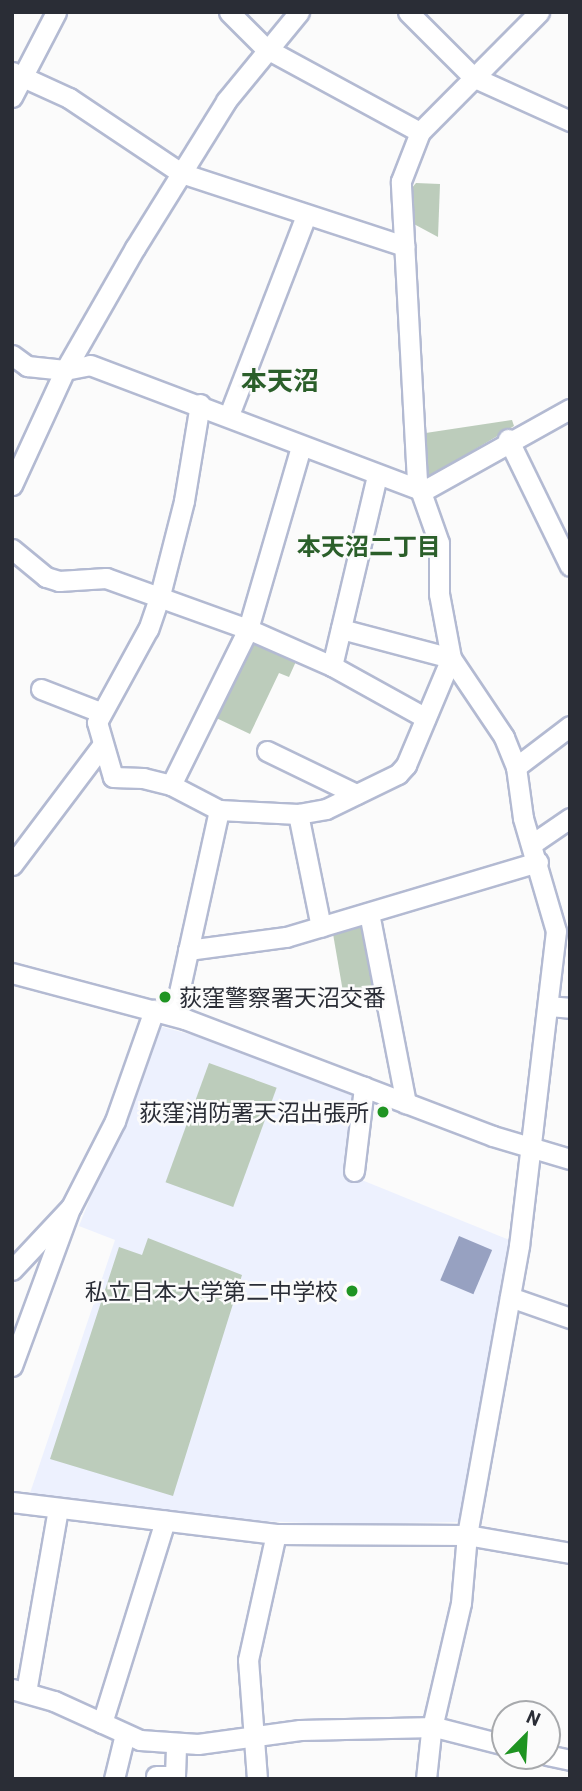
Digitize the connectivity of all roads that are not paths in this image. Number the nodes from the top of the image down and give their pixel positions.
1 (56, 12) edge
2 (229, 12) edge
3 (299, 12) edge
4 (408, 12) edge
5 (539, 12) edge
6 (265, 48) junction
7 (16, 74) edge
8 (473, 77) junction
9 (12, 97) edge
10 (570, 121) edge
11 (420, 132) junction
12 (181, 173) junction
13 (306, 215) junction
14 (404, 246) junction
15 (12, 355) edge
16 (65, 370) junction
17 (200, 404) junction
18 (570, 409) edge
19 (229, 415) junction
20 (508, 439) junction
21 (301, 447) junction
22 (377, 475) junction
23 (12, 485) edge
24 (423, 491) junction
25 (12, 549) edge
26 (570, 566) edge
27 (160, 595) junction
28 (248, 629) junction
29 (341, 629) junction
30 (451, 658) junction
31 (332, 666) junction
32 (41, 689) dead end
33 (100, 712) junction
34 (426, 718) junction
35 (570, 726) edge
36 (101, 747) junction
37 (267, 751) dead end
38 (516, 767) junction
39 (171, 785) junction
40 (356, 794) junction
41 (219, 810) junction
42 (298, 814) junction
43 (570, 818) edge
44 (535, 853) junction
45 (12, 865) edge
46 (369, 913) junction
47 (321, 927) junction
48 (563, 931) edge
49 (188, 950) junction
50 (12, 973) edge
51 (549, 1006) junction
52 (570, 1008) edge
53 (154, 1010) junction
54 (174, 1015) junction
55 (364, 1087) junction
56 (406, 1102) junction
57 (528, 1147) junction
58 (570, 1159) edge
59 (354, 1171) dead end
60 (71, 1207) junction
61 (12, 1270) edge
62 (510, 1297) junction
63 (570, 1318) edge
64 (13, 1363) edge
65 (12, 1502) edge
66 (58, 1509) junction
67 (165, 1521) junction
68 (275, 1534) junction
69 (467, 1535) junction
70 (570, 1553) edge
71 (19, 1691) edge
72 (102, 1723) junction
73 (435, 1727) junction
74 (125, 1734) junction
75 (252, 1738) junction
76 (491, 1741) edge
77 (176, 1744) junction
78 (156, 1776) dead end
79 (114, 1779) edge
80 (257, 1779) edge
81 (426, 1779) edge

1 - 7 street
2 - 6 street
3 - 6 street
4 - 8 street
5 - 8 street
6 - 11 street
6 - 12 street
7 - 9 street
7 - 12 street
8 - 10 street
8 - 11 street
11 - 14 street
12 - 13 street
12 - 16 street
13 - 14 street
13 - 19 street
14 - 24 street
15 - 16 street
16 - 17 street
16 - 23 street
17 - 19 street
17 - 27 street
18 - 20 street
19 - 21 street
20 - 24 street
20 - 26 street
21 - 22 street
21 - 28 street
22 - 24 street
22 - 29 street
24 - 30 street
25 - 27 street
27 - 28 street
27 - 33 street
28 - 31 street
28 - 39 street
29 - 30 street
29 - 31 street
30 - 34 street
30 - 38 street
31 - 34 street
32 - 33 street
33 - 36 street
34 - 40 street
35 - 38 street
36 - 39 street
36 - 45 street
37 - 40 street
38 - 44 street
39 - 41 street
40 - 42 street
41 - 42 street
41 - 49 street
42 - 47 street
43 - 44 street
44 - 46 street
44 - 48 street
46 - 47 street
46 - 56 street
47 - 49 street
48 - 51 street
49 - 54 street
50 - 53 street
51 - 52 street
51 - 57 street
53 - 54 street
53 - 60 street
54 - 55 street
55 - 56 street
55 - 59 street
56 - 57 street
57 - 58 street
57 - 62 street
60 - 61 street
60 - 64 street
62 - 63 street
62 - 69 street
65 - 66 street
66 - 67 street
66 - 71 street
67 - 68 street
67 - 72 street
68 - 69 street
68 - 75 street
69 - 70 street
69 - 73 street
71 - 72 street
72 - 74 street
73 - 75 street
73 - 76 street
73 - 81 street
74 - 77 street
74 - 79 street
75 - 77 street
75 - 80 street
77 - 78 street

